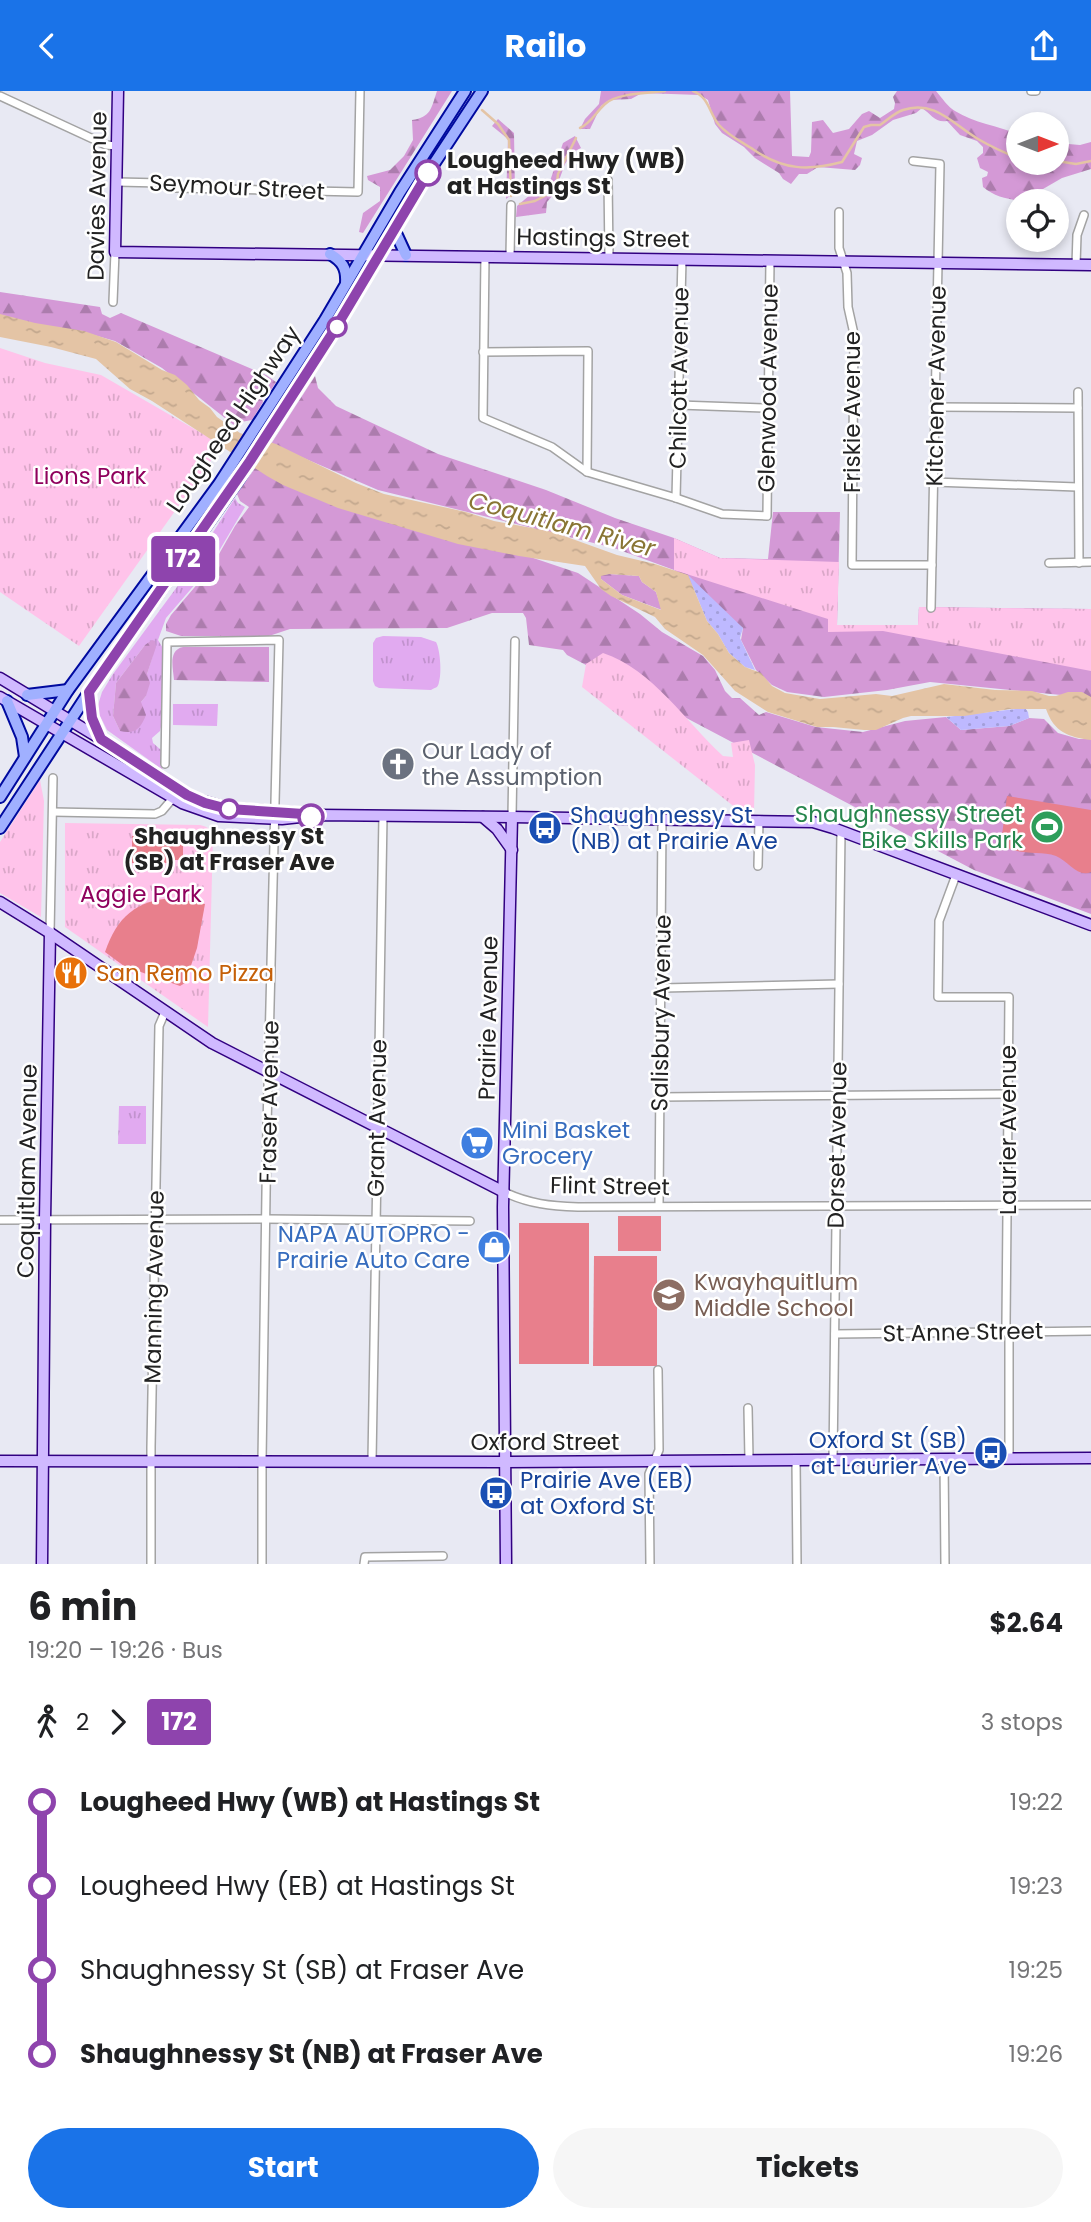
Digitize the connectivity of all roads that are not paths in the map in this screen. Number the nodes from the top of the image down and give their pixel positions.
1 (118, 91) edge
2 (360, 91) edge
3 (465, 91) edge
4 (482, 91) edge
5 (0, 96) edge
6 (117, 146) junction
7 (913, 162) dead end
8 (607, 180) dead end
9 (117, 182) junction
10 (511, 205) dead end
11 (839, 212) dead end
12 (1084, 215) dead end
13 (394, 229) junction
14 (115, 252) junction
15 (330, 254) junction
16 (363, 254) junction
17 (379, 255) junction
18 (406, 255) junction
19 (485, 256) junction
20 (510, 256) junction
21 (609, 257) junction
22 (682, 259) junction
23 (770, 260) junction
24 (843, 261) junction
25 (938, 263) junction
26 (1076, 265) junction
27 (1091, 265) edge
28 (345, 286) junction
29 (113, 302) dead end
30 (483, 352) junction
31 (1078, 393) dead end
32 (679, 405) junction
33 (935, 407) junction
34 (767, 408) junction
35 (1078, 408) junction
36 (587, 471) junction
37 (934, 482) junction
38 (1077, 487) junction
39 (676, 498) junction
40 (1079, 562) junction
41 (1091, 562) edge
42 (1049, 563) dead end
43 (932, 565) junction
44 (931, 608) dead end
45 (515, 641) dead end
46 (0, 678) edge
47 (68, 690) junction
48 (89, 692) junction
49 (27, 695) junction
50 (4, 699) edge
51 (53, 712) junction
52 (69, 721) junction
53 (45, 724) junction
54 (61, 734) junction
55 (101, 739) junction
56 (25, 757) junction
57 (166, 764) dead end
58 (53, 778) dead end
59 (0, 797) edge
60 (173, 798) junction
61 (53, 812) junction
62 (274, 815) junction
63 (383, 816) junction
64 (483, 817) junction
65 (512, 817) junction
66 (662, 819) junction
67 (759, 820) junction
68 (0, 828) edge
69 (841, 831) junction
70 (512, 851) junction
71 (758, 866) dead end
72 (956, 875) junction
73 (0, 902) edge
74 (1091, 925) edge
75 (50, 933) junction
76 (839, 984) junction
77 (662, 989) junction
78 (166, 1012) junction
79 (269, 1072) junction
80 (1009, 1094) junction
81 (838, 1095) junction
82 (660, 1097) junction
83 (377, 1126) junction
84 (504, 1192) junction
85 (1008, 1205) junction
86 (1091, 1205) edge
87 (659, 1206) junction
88 (837, 1207) junction
89 (156, 1219) junction
90 (266, 1219) junction
91 (0, 1220) edge
92 (45, 1220) junction
93 (375, 1220) junction
94 (470, 1221) dead end
95 (1091, 1331) edge
96 (1008, 1332) junction
97 (835, 1334) junction
98 (658, 1370) dead end
99 (748, 1408) dead end
100 (1091, 1458) edge
101 (749, 1459) junction
102 (944, 1459) junction
103 (1009, 1459) junction
104 (796, 1460) junction
105 (833, 1460) junction
106 (0, 1461) edge
107 (42, 1461) junction
108 (151, 1461) junction
109 (262, 1461) junction
110 (372, 1461) junction
111 (654, 1461) junction
112 (505, 1462) junction
113 (443, 1556) dead end
114 (42, 1564) edge
115 (151, 1564) edge
116 (262, 1564) edge
117 (364, 1564) edge
118 (506, 1564) edge
119 (650, 1564) edge
120 (797, 1564) edge
121 (945, 1564) edge

1 - 6 main road, Davies Avenue
2 - 9 street, Seymour Street
3 - 16 main road, Lougheed Highway
4 - 13 main road, Lougheed Highway
5 - 6 street
6 - 9 main road, Davies Avenue
7 - 25 street, Kitchener Avenue
8 - 21 street
9 - 14 main road, Davies Avenue
10 - 20 street
11 - 24 street, Friskie Avenue
12 - 26 street
13 - 17 main road, Lougheed Highway
13 - 18 main road
14 - 15 main road, Hastings Street
14 - 29 street, Davies Avenue
15 - 16 main road, Hastings Street
15 - 28 main road
16 - 17 main road, Hastings Street
16 - 28 main road, Lougheed Highway
17 - 18 main road, Hastings Street
17 - 48 main road, Lougheed Highway
18 - 19 main road, Hastings Street
19 - 20 main road, Hastings Street
19 - 30 street
20 - 21 main road, Hastings Street
21 - 22 main road, Hastings Street
22 - 23 main road, Hastings Street
22 - 32 street, Chilcott Avenue
23 - 24 main road, Hastings Street
23 - 34 street, Glenwood Avenue
24 - 25 main road, Hastings Street
24 - 43 street, Friskie Avenue
25 - 26 main road, Hastings Street
25 - 33 street, Kitchener Avenue
26 - 27 main road, Hastings Street
28 - 47 main road, Lougheed Highway
30 - 36 street
30 - 36 street
31 - 35 street
32 - 34 street
32 - 39 street, Chilcott Avenue
33 - 35 street
33 - 37 street, Kitchener Avenue
34 - 39 street, Glenwood Avenue
35 - 38 street
36 - 39 street
37 - 38 street
37 - 43 street, Kitchener Avenue
38 - 40 street
40 - 41 street
40 - 42 street
43 - 44 street, Kitchener Avenue
45 - 65 street, Prairie Avenue
46 - 49 main road
47 - 49 main road
47 - 51 main road, Lougheed Highway
48 - 52 main road, Lougheed Highway
48 - 55 main road
49 - 51 main road
50 - 53 main road
50 - 56 main road
51 - 52 main road
51 - 53 main road, Lougheed Highway
52 - 54 main road, Lougheed Highway
52 - 55 main road
53 - 54 main road
53 - 56 main road, Lougheed Highway
54 - 60 main road
54 - 68 main road, Lougheed Highway
55 - 62 main road
56 - 59 main road, Lougheed Highway
57 - 62 street, Fraser Avenue
58 - 61 street, Coquitlam Avenue
60 - 61 street
60 - 62 main road
61 - 75 street, Coquitlam Avenue
62 - 63 main road
62 - 79 street, Fraser Avenue
63 - 64 main road
63 - 83 street, Grant Avenue
64 - 65 main road
64 - 70 main road
65 - 66 main road
65 - 70 main road, Prairie Avenue
66 - 67 main road
66 - 77 street, Salisbury Avenue
67 - 69 main road
67 - 71 street
69 - 72 main road
69 - 76 street, Dorset Avenue
70 - 84 main road, Prairie Avenue
72 - 74 main road
72 - 80 street, Laurier Avenue
73 - 75 main road, Flint Street
75 - 78 main road, Flint Street
75 - 92 main road, Coquitlam Avenue
76 - 77 street
76 - 81 street, Dorset Avenue
77 - 82 street, Salisbury Avenue
78 - 79 main road, Flint Street
78 - 89 street, Manning Avenue
79 - 83 main road, Flint Street
79 - 90 street, Fraser Avenue
80 - 81 street
80 - 85 street, Laurier Avenue
81 - 82 street
81 - 88 street, Dorset Avenue
82 - 87 street, Salisbury Avenue
83 - 84 main road, Flint Street
83 - 93 street, Grant Avenue
84 - 87 street, Flint Street
84 - 112 main road, Prairie Avenue
85 - 86 street, Flint Street
85 - 88 street, Flint Street
85 - 96 street, Laurier Avenue
87 - 88 street, Flint Street
88 - 97 street, Dorset Avenue
89 - 90 street
89 - 92 street
89 - 108 street, Manning Avenue
90 - 93 street
90 - 109 street, Fraser Avenue
91 - 92 street
92 - 107 main road, Coquitlam Avenue
93 - 94 street
93 - 110 street, Grant Avenue
95 - 96 street, St Anne Street
96 - 97 street, St Anne Street
96 - 103 street, Laurier Avenue
97 - 105 street, Dorset Avenue
98 - 111 street
99 - 101 street
100 - 103 main road, Oxford Street
101 - 104 main road, Oxford Street
101 - 111 main road, Oxford Street
102 - 103 main road, Oxford Street
102 - 105 main road, Oxford Street
102 - 121 street
104 - 105 main road, Oxford Street
104 - 120 street
106 - 107 main road, Oxford Street
107 - 108 main road, Oxford Street
107 - 114 main road, Coquitlam Avenue
108 - 109 main road, Oxford Street
108 - 115 street, Manning Avenue
109 - 110 main road, Oxford Street
109 - 116 street, Fraser Avenue
110 - 112 main road, Oxford Street
111 - 112 main road, Oxford Street
111 - 119 street
112 - 118 main road, Prairie Avenue
113 - 117 street

